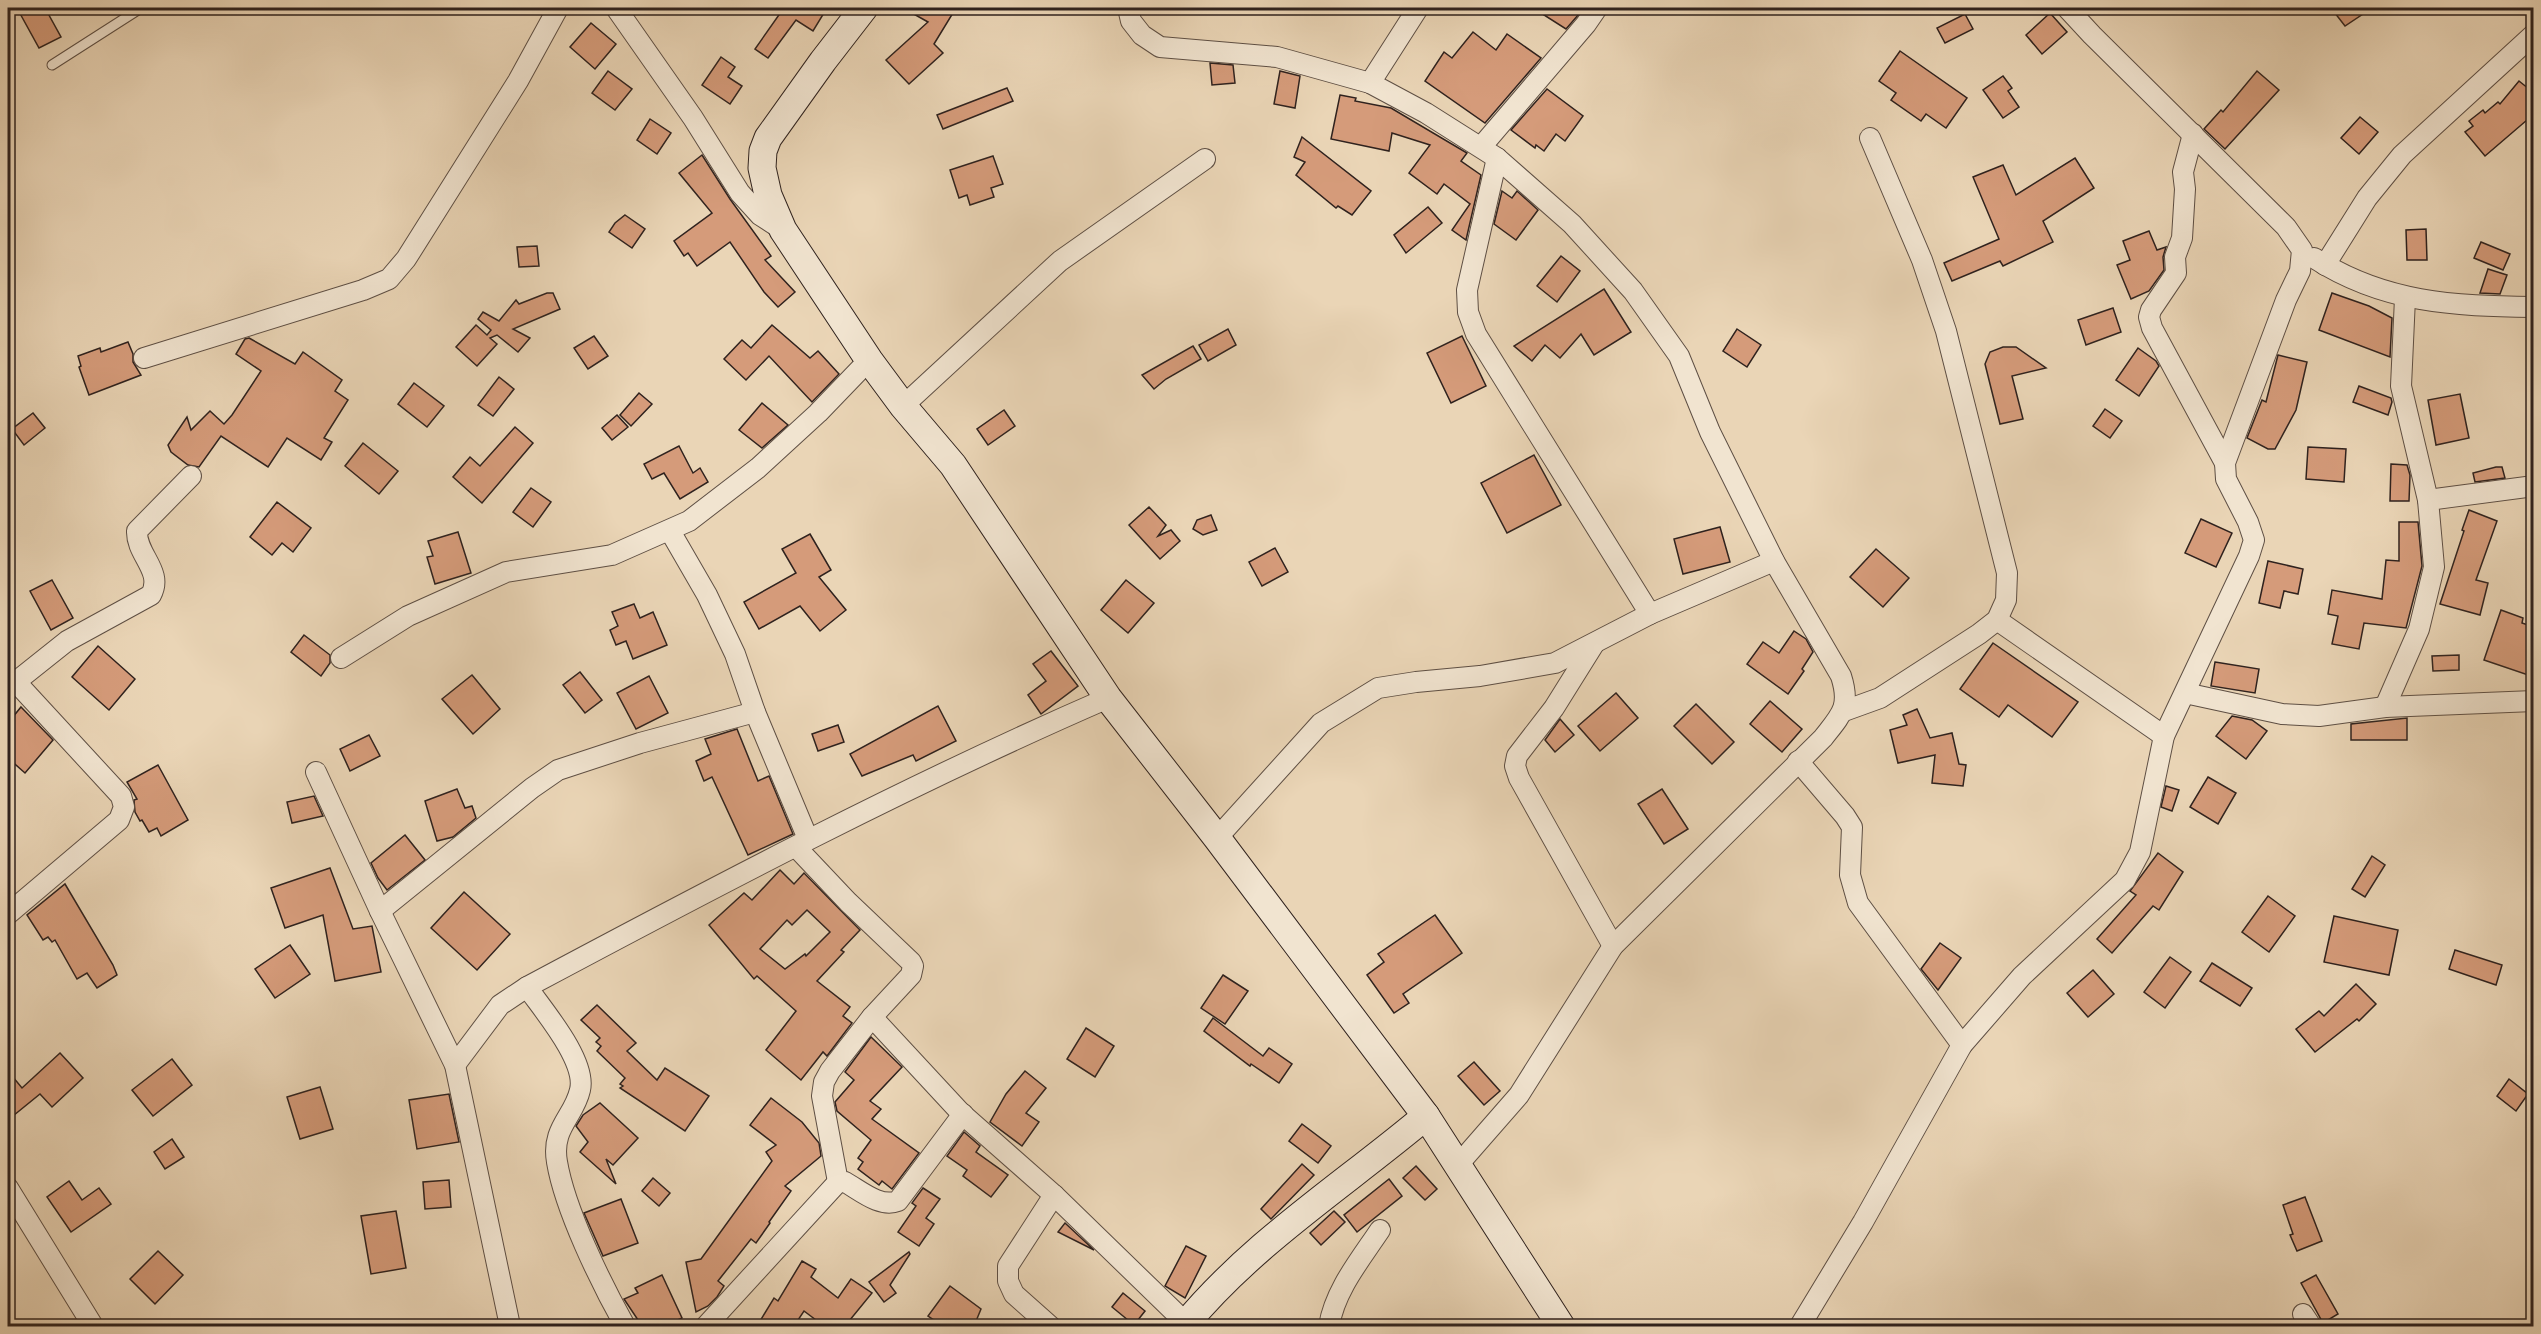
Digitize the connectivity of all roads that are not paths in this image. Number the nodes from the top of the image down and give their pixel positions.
1 (141, 8) edge
2 (558, 8) edge
3 (616, 8) edge
4 (864, 8) edge
5 (1128, 8) edge
6 (1418, 8) edge
7 (1597, 8) edge
8 (2067, 8) edge
9 (2534, 34) edge
10 (52, 65) dead end
11 (1370, 83) junction
12 (2193, 134) junction
13 (1870, 138) dead end
14 (1489, 153) junction
15 (1205, 159) dead end
16 (783, 230) junction
17 (2302, 250) junction
18 (2325, 265) junction
19 (2405, 298) junction
20 (2534, 308) edge
21 (144, 358) dead end
22 (869, 360) junction
23 (903, 406) junction
24 (2224, 463) junction
25 (191, 476) dead end
26 (2534, 486) edge
27 (2428, 500) junction
28 (670, 531) junction
29 (1774, 561) junction
30 (1650, 614) junction
31 (1997, 620) junction
32 (1595, 642) junction
33 (340, 658) dead end
34 (11, 684) edge
35 (2185, 693) junction
36 (1108, 698) junction
37 (2534, 701) edge
38 (2385, 707) junction
39 (1844, 711) junction
40 (755, 712) junction
41 (2164, 736) junction
42 (1798, 761) junction
43 (316, 772) dead end
44 (1217, 838) junction
45 (802, 843) junction
46 (380, 911) junction
47 (8, 914) edge
48 (1613, 946) junction
49 (527, 987) junction
50 (872, 1017) junction
51 (1962, 1045) junction
52 (455, 1065) junction
53 (963, 1114) junction
54 (1426, 1116) junction
55 (1457, 1166) junction
56 (838, 1182) junction
57 (8, 1188) edge
58 (1054, 1195) junction
59 (1380, 1230) dead end
60 (1187, 1325) edge
61 (93, 1326) edge
62 (510, 1326) edge
63 (625, 1326) edge
64 (705, 1326) edge
65 (1050, 1326) edge
66 (1329, 1326) edge
67 (1561, 1326) edge
68 (1800, 1326) edge

1 - 10 lane
2 - 21 street
3 - 16 street
4 - 16 street
5 - 11 street
6 - 11 street
7 - 14 street
8 - 12 street
9 - 18 street
11 - 14 street
12 - 17 street
12 - 24 street
13 - 31 street
14 - 29 street
14 - 30 street
15 - 23 street
16 - 22 street
17 - 18 street
17 - 24 street
18 - 19 street
19 - 20 street
19 - 27 street
22 - 23 street
22 - 28 street
23 - 36 street
24 - 35 street
25 - 34 street
26 - 27 street
27 - 38 street
28 - 33 street
28 - 40 street
29 - 30 street
29 - 39 street
30 - 32 street
31 - 39 street
31 - 41 street
32 - 44 street
32 - 48 street
34 - 47 street
35 - 38 street
35 - 41 street
36 - 44 street
36 - 45 street
37 - 38 street
39 - 42 street
40 - 45 street
40 - 46 street
41 - 51 street
42 - 48 street
42 - 51 street
43 - 46 street
44 - 54 street
45 - 49 street
45 - 50 street
46 - 52 street
48 - 55 street
49 - 52 street
49 - 63 street
50 - 53 street
50 - 56 street
51 - 68 street
52 - 62 street
53 - 56 street
53 - 58 street
54 - 55 street
54 - 60 street
55 - 67 street
56 - 64 street
57 - 61 street
58 - 60 street
58 - 65 street
59 - 66 street

